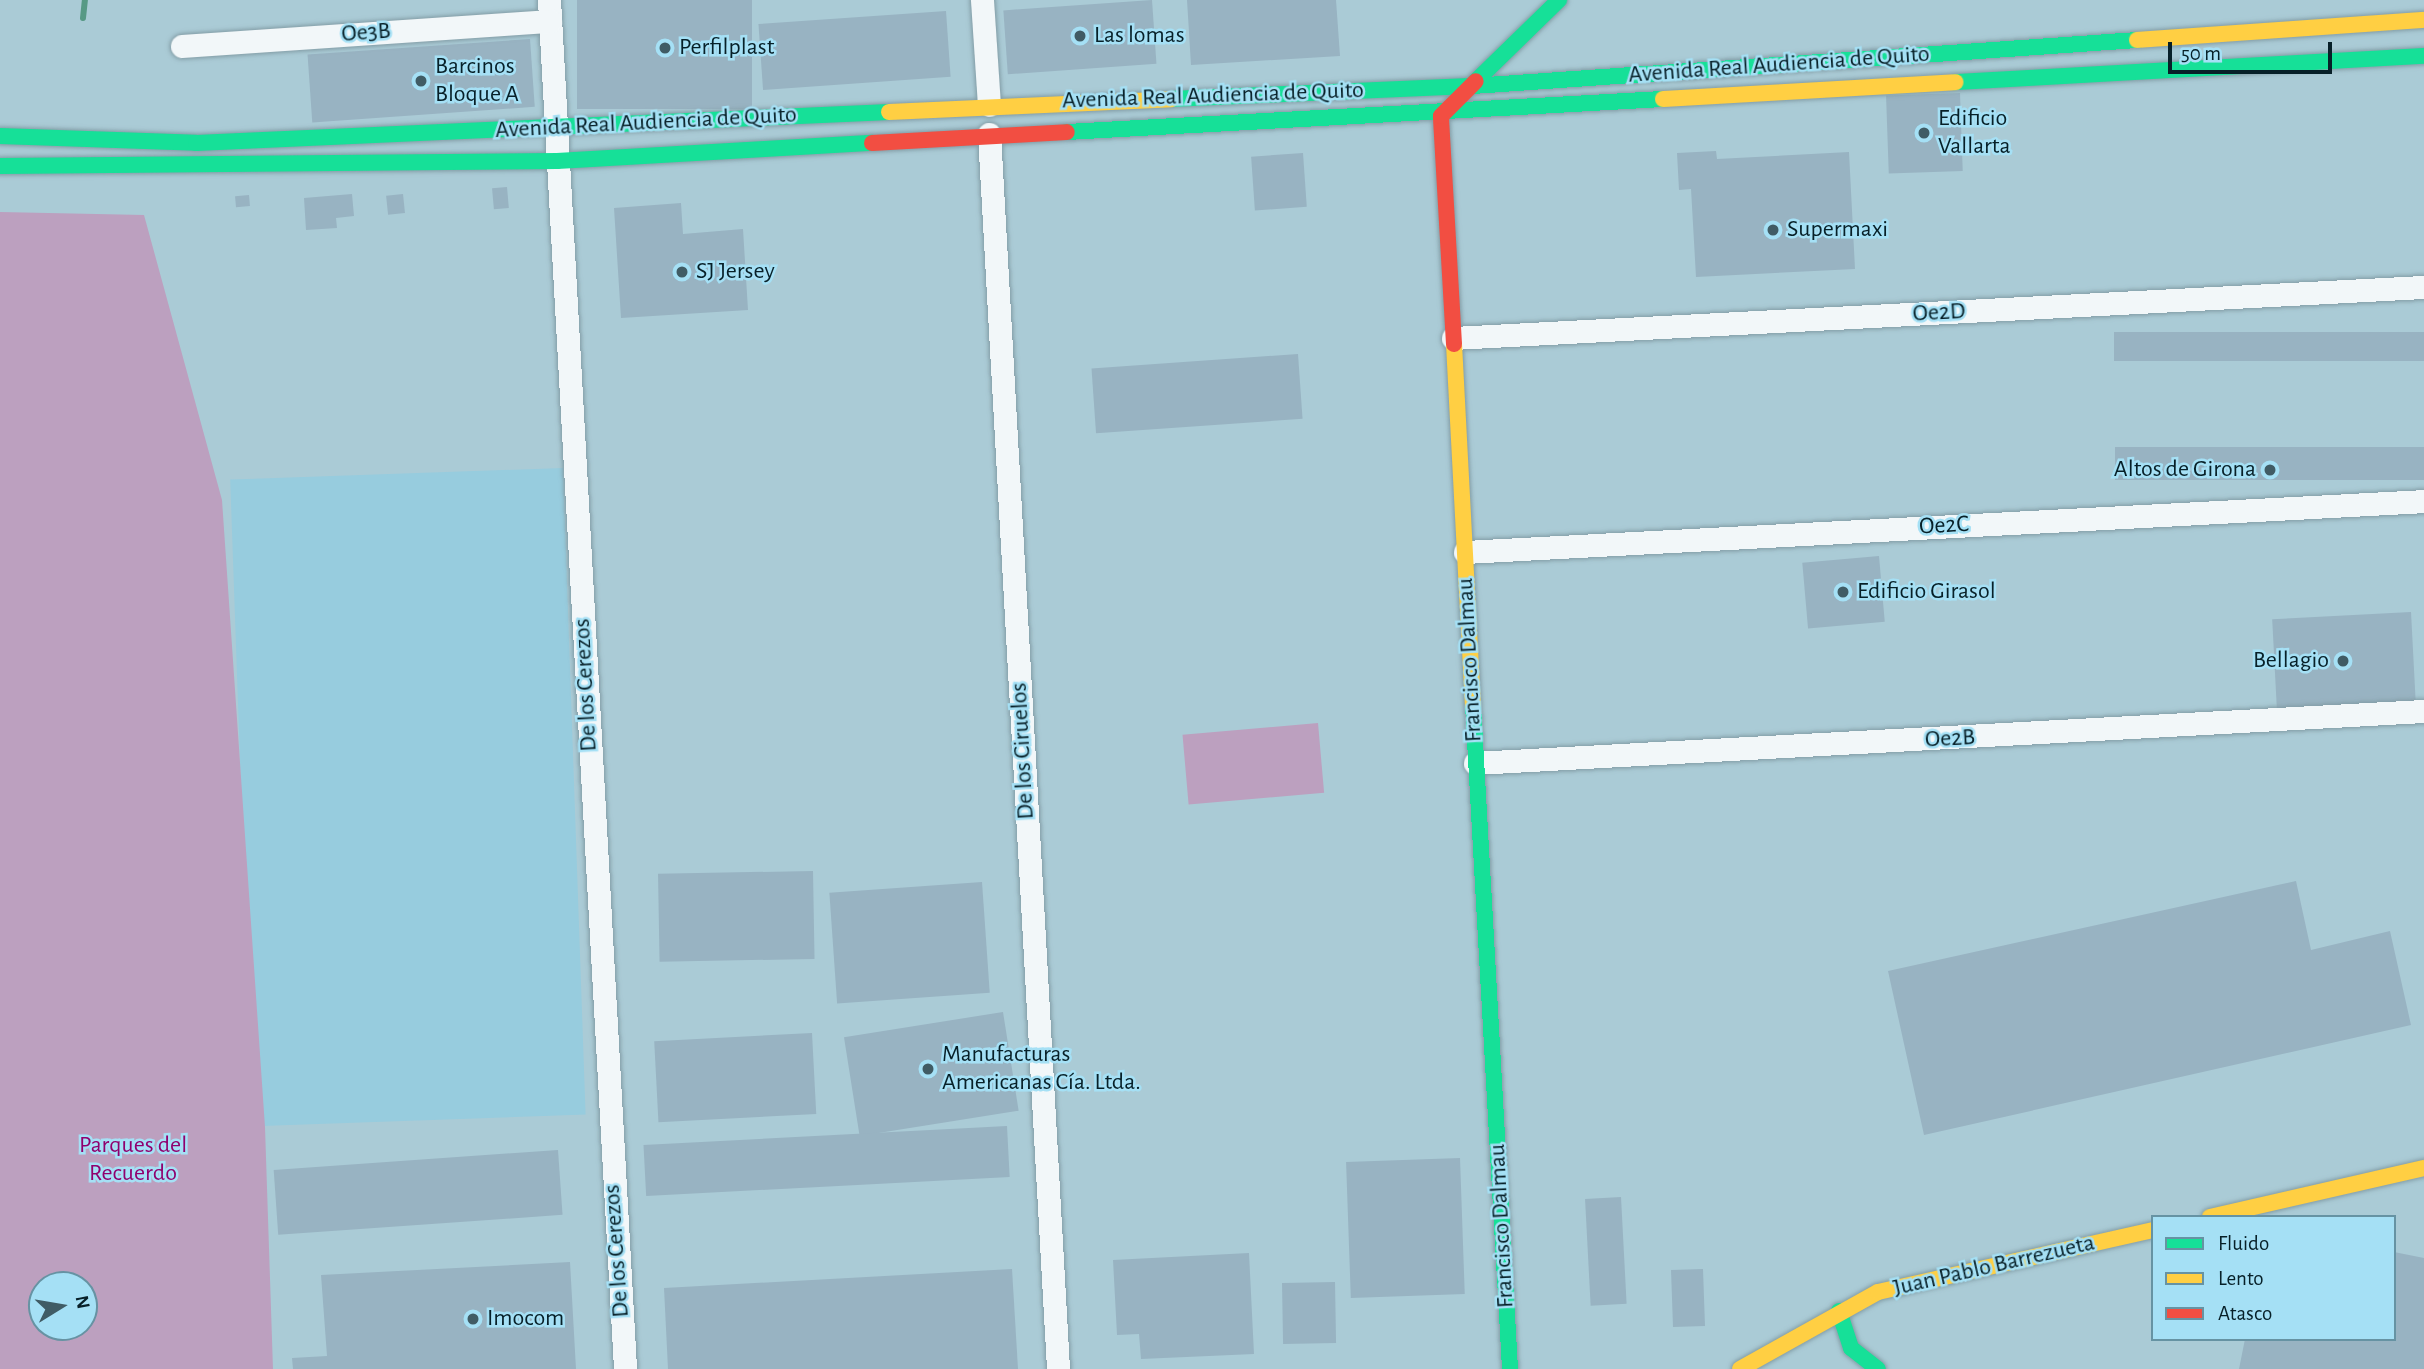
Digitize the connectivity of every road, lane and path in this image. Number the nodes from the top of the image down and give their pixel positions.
1 (982, 0) edge
2 (1559, 0) edge
3 (550, 11) edge
4 (2424, 20) edge
5 (182, 46) dead end
6 (2424, 57) edge
7 (1473, 86) junction
8 (989, 106) junction
9 (1441, 116) junction
10 (556, 128) junction
11 (989, 134) junction
12 (0, 136) edge
13 (557, 161) junction
14 (0, 166) edge
15 (2424, 287) edge
16 (1453, 338) junction
17 (2424, 501) edge
18 (1465, 552) junction
19 (2424, 711) edge
20 (1475, 763) junction
21 (2424, 1168) edge
22 (2219, 1215) edge
23 (2151, 1230) edge
24 (1839, 1311) junction
25 (625, 1369) edge
26 (1058, 1369) edge
27 (1510, 1369) edge
28 (1740, 1369) edge
29 (1878, 1369) edge

1 - 8 street
2 - 7 main road
3 - 5 street, Oe3B
3 - 10 street, De los Cerezos
4 - 7 main road, Avenida Real Audiencia de Quito
6 - 9 main road, Avenida Real Audiencia de Quito
7 - 8 main road, Avenida Real Audiencia de Quito
7 - 9 main road
8 - 10 main road, Avenida Real Audiencia de Quito
9 - 11 main road, Avenida Real Audiencia de Quito
9 - 16 main road, Francisco Dalmau
10 - 12 main road, Avenida Real Audiencia de Quito
10 - 13 street, De los Cerezos
11 - 13 main road, Avenida Real Audiencia de Quito
11 - 26 street, De los Ciruelos
13 - 14 main road, Avenida Real Audiencia de Quito
13 - 25 street, De los Cerezos
15 - 16 street, Oe2D
16 - 18 main road, Francisco Dalmau
17 - 18 street, Oe2C
18 - 20 main road, Francisco Dalmau
19 - 20 street, Oe2B
20 - 27 main road, Francisco Dalmau
21 - 22 main road
23 - 24 main road, Juan Pablo Barrezueta
24 - 28 main road, Juan Pablo Barrezueta
24 - 29 main road

